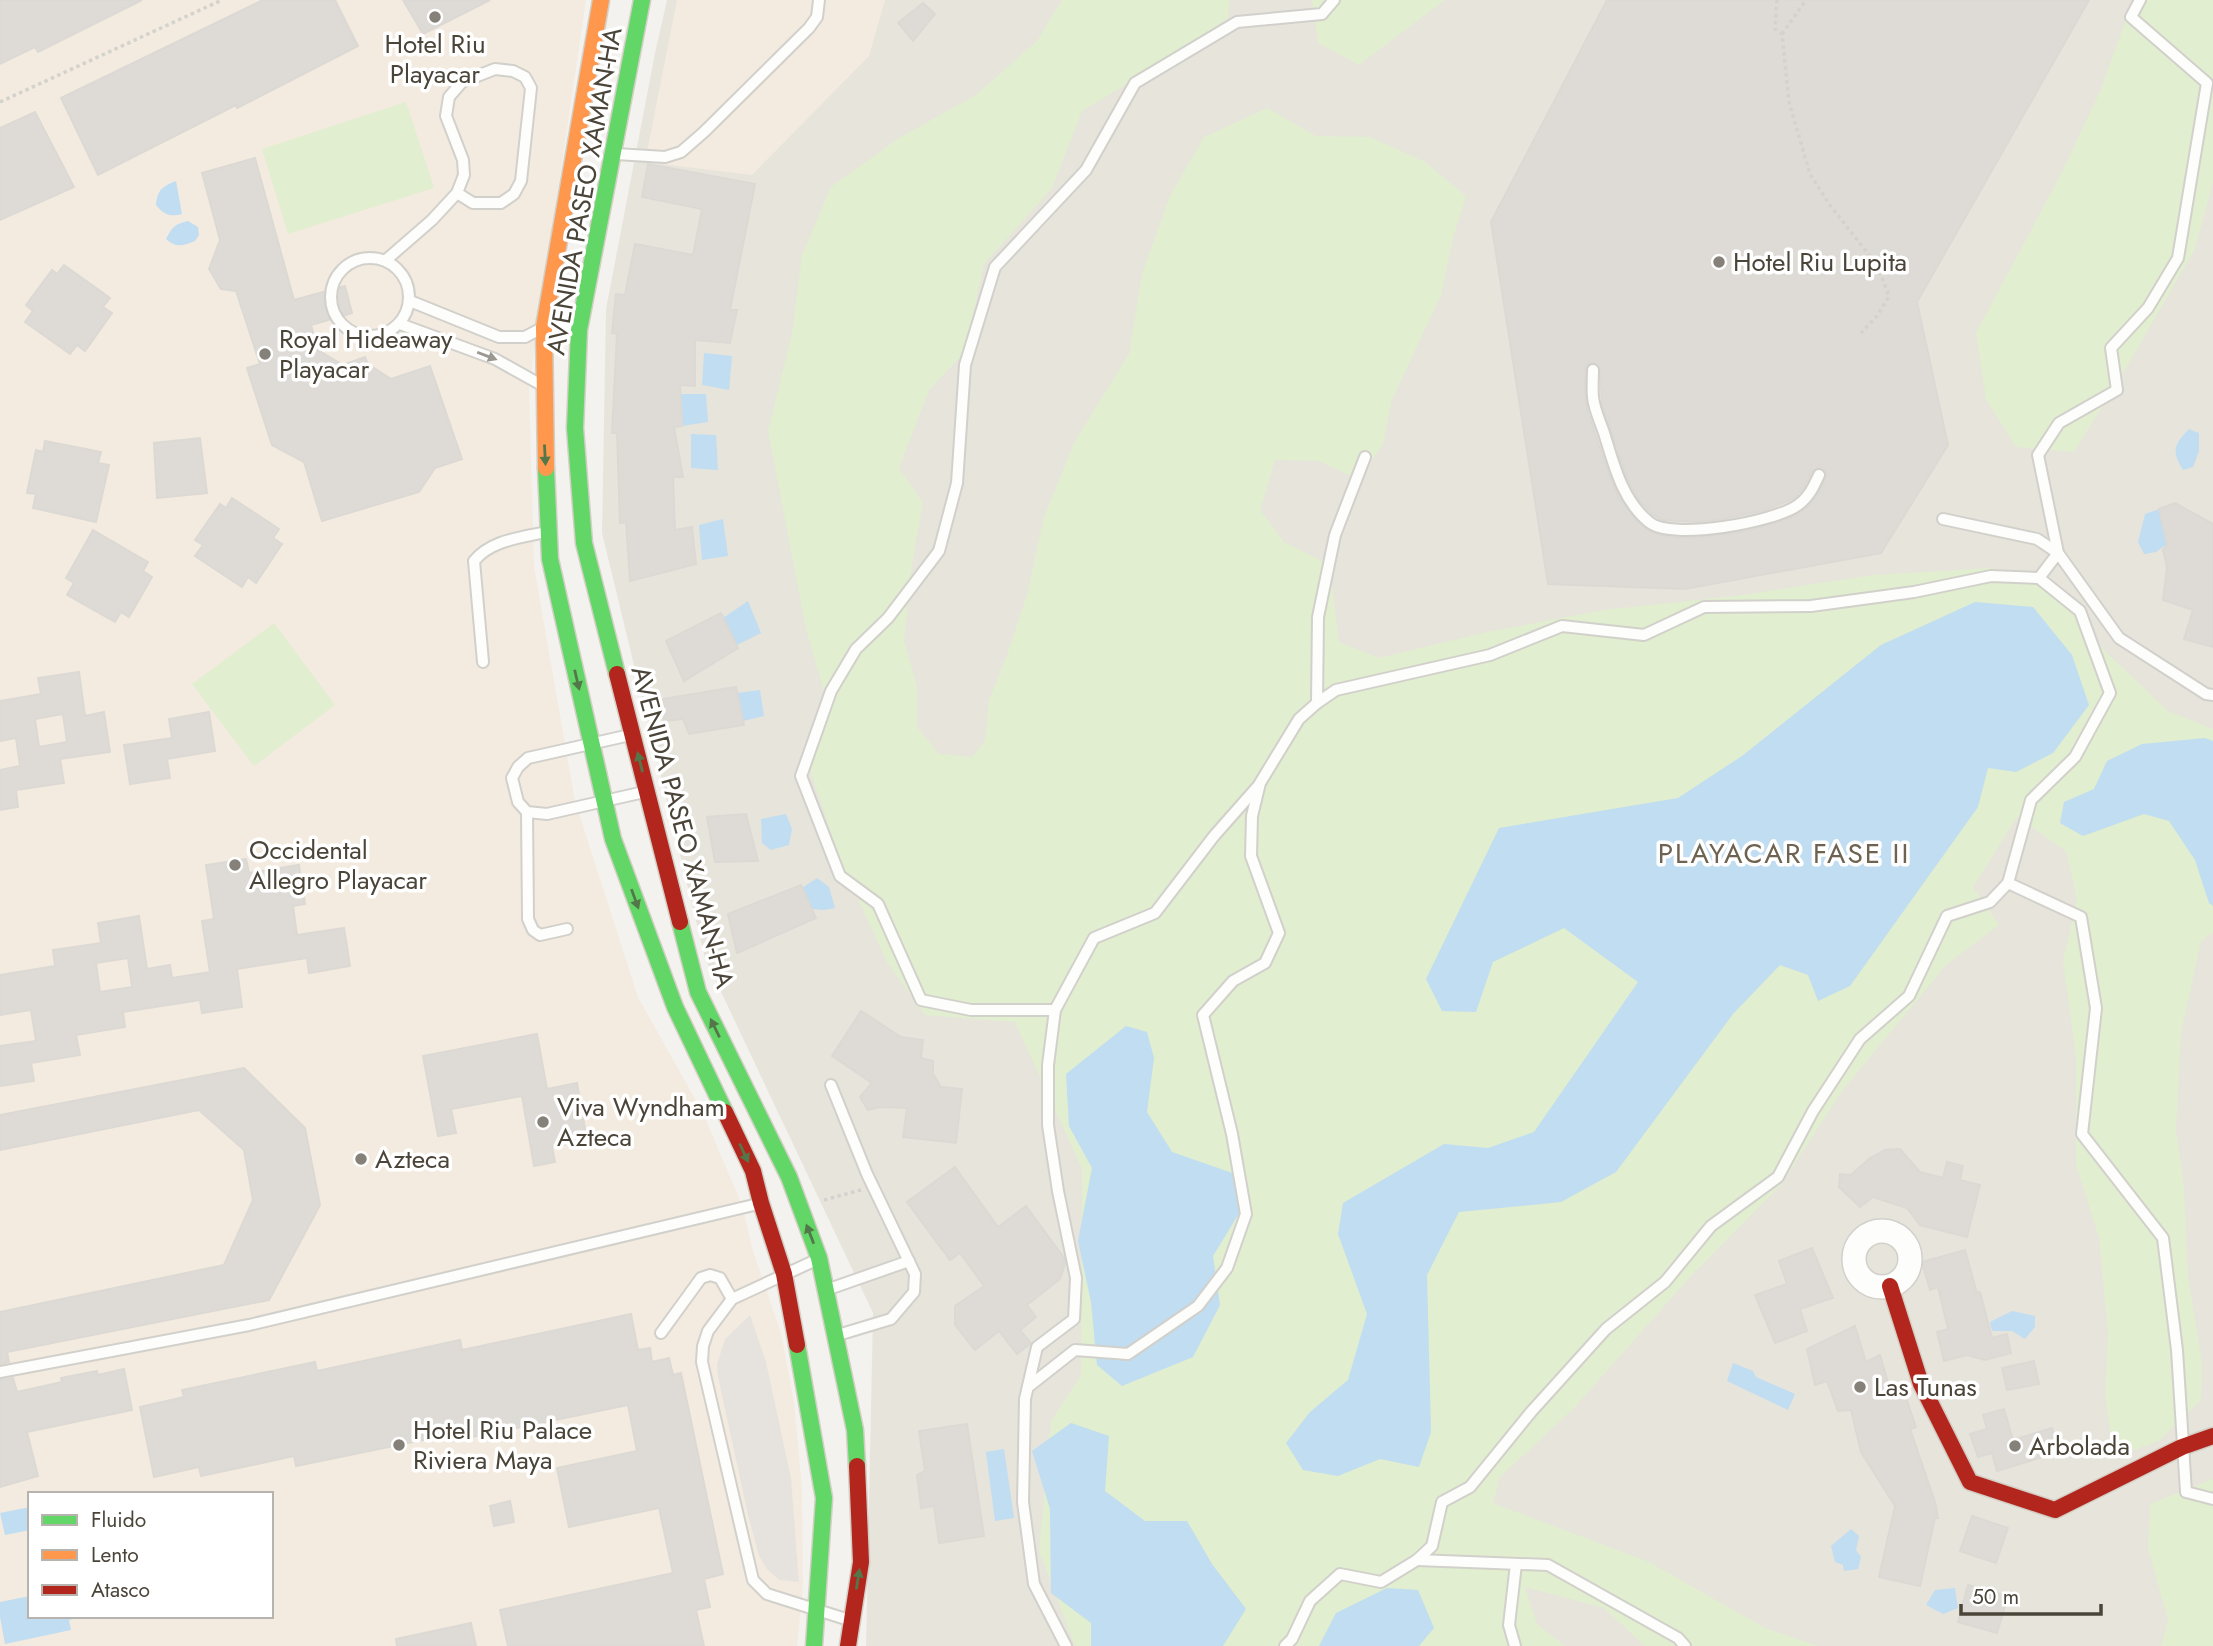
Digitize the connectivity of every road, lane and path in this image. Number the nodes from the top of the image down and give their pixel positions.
1 (222, 0) edge
2 (601, 0) edge
3 (642, 0) edge
4 (819, 0) edge
5 (1334, 0) edge
6 (1777, 0) edge
7 (1806, 0) edge
8 (2140, 0) edge
9 (1782, 34) junction
10 (0, 102) edge
11 (613, 153) junction
12 (457, 192) junction
13 (386, 260) junction
14 (410, 301) junction
15 (400, 324) junction
16 (544, 327) junction
17 (579, 330) junction
18 (1861, 333) dead end
19 (1592, 370) dead end
20 (544, 386) junction
21 (575, 428) junction
22 (544, 429) junction
23 (1365, 457) dead end
24 (1819, 475) dead end
25 (1943, 519) dead end
26 (549, 532) junction
27 (2057, 552) junction
28 (2039, 578) junction
29 (483, 662) dead end
30 (2213, 695) edge
31 (1317, 703) junction
32 (633, 734) junction
33 (592, 744) junction
34 (1260, 783) junction
35 (647, 791) junction
36 (605, 802) junction
37 (527, 812) junction
38 (2008, 883) junction
39 (568, 929) dead end
40 (698, 992) junction
41 (675, 1007) junction
42 (1055, 1010) junction
43 (831, 1085) dead end
44 (761, 1203) junction
45 (820, 1258) junction
46 (909, 1261) junction
47 (784, 1274) junction
48 (1890, 1286) dead end
49 (826, 1289) junction
50 (732, 1299) junction
51 (661, 1333) dead end
52 (836, 1336) junction
53 (0, 1372) edge
54 (1028, 1387) junction
55 (2213, 1436) edge
56 (2182, 1447) junction
57 (2213, 1499) edge
58 (1417, 1560) junction
59 (1516, 1564) junction
60 (818, 1610) junction
61 (852, 1620) junction
62 (814, 1646) edge
63 (848, 1646) edge
64 (1066, 1646) edge
65 (1285, 1646) edge
66 (1516, 1646) edge
67 (1685, 1646) edge

1 - 10 path
2 - 16 main road, AVENIDA PASEO XAMAN-HA
3 - 11 main road, AVENIDA PASEO XAMAN-HA
4 - 11 lane
5 - 42 lane
6 - 9 path
7 - 9 path
8 - 27 lane
9 - 18 path
11 - 17 main road, AVENIDA PASEO XAMAN-HA
12 - 12 lane
12 - 13 lane
13 - 14 lane
13 - 15 lane
14 - 15 lane
14 - 16 lane
15 -> 20 lane
16 - 17 lane
16 - 20 main road, AVENIDA PASEO XAMAN-HA
17 - 21 main road, AVENIDA PASEO XAMAN-HA
19 - 24 lane
20 - 22 main road, AVENIDA PASEO XAMAN-HA
21 - 22 main road
21 - 32 main road, AVENIDA PASEO XAMAN-HA
22 -> 26 main road, AVENIDA PASEO XAMAN-HA
23 - 31 lane
25 - 27 lane
26 - 29 lane
26 -> 33 main road, AVENIDA PASEO XAMAN-HA
27 - 28 lane
27 - 30 lane
28 - 31 lane
28 - 38 lane
31 - 34 lane
32 - 33 lane
35 -> 32 main road, AVENIDA PASEO XAMAN-HA
33 - 36 main road, AVENIDA PASEO XAMAN-HA
33 - 37 lane
34 - 42 lane
34 - 54 lane
35 - 36 lane
35 - 40 main road, AVENIDA PASEO XAMAN-HA
36 - 37 lane
36 -> 41 main road, AVENIDA PASEO XAMAN-HA
37 - 39 lane
38 - 56 lane
38 - 58 lane
40 - 41 lane
45 -> 40 main road, AVENIDA PASEO XAMAN-HA
41 -> 44 main road, AVENIDA PASEO XAMAN-HA
42 - 54 lane
43 - 46 lane
44 - 47 main road, AVENIDA PASEO XAMAN-HA
44 - 53 lane
45 - 47 lane
45 - 49 main road, AVENIDA PASEO XAMAN-HA
46 - 49 lane
46 - 52 lane
47 - 50 lane
47 - 60 main road, AVENIDA PASEO XAMAN-HA
48 - 56 main road
49 - 52 main road, AVENIDA PASEO XAMAN-HA
50 - 51 lane
50 - 60 lane
61 -> 52 main road, AVENIDA PASEO XAMAN-HA
54 - 64 lane
55 - 56 main road
56 - 57 lane
58 - 59 lane
58 - 65 lane
59 - 66 lane
59 - 67 lane
60 - 61 lane
60 - 62 main road, AVENIDA PASEO XAMAN-HA
61 - 63 main road, AVENIDA PASEO XAMAN-HA

